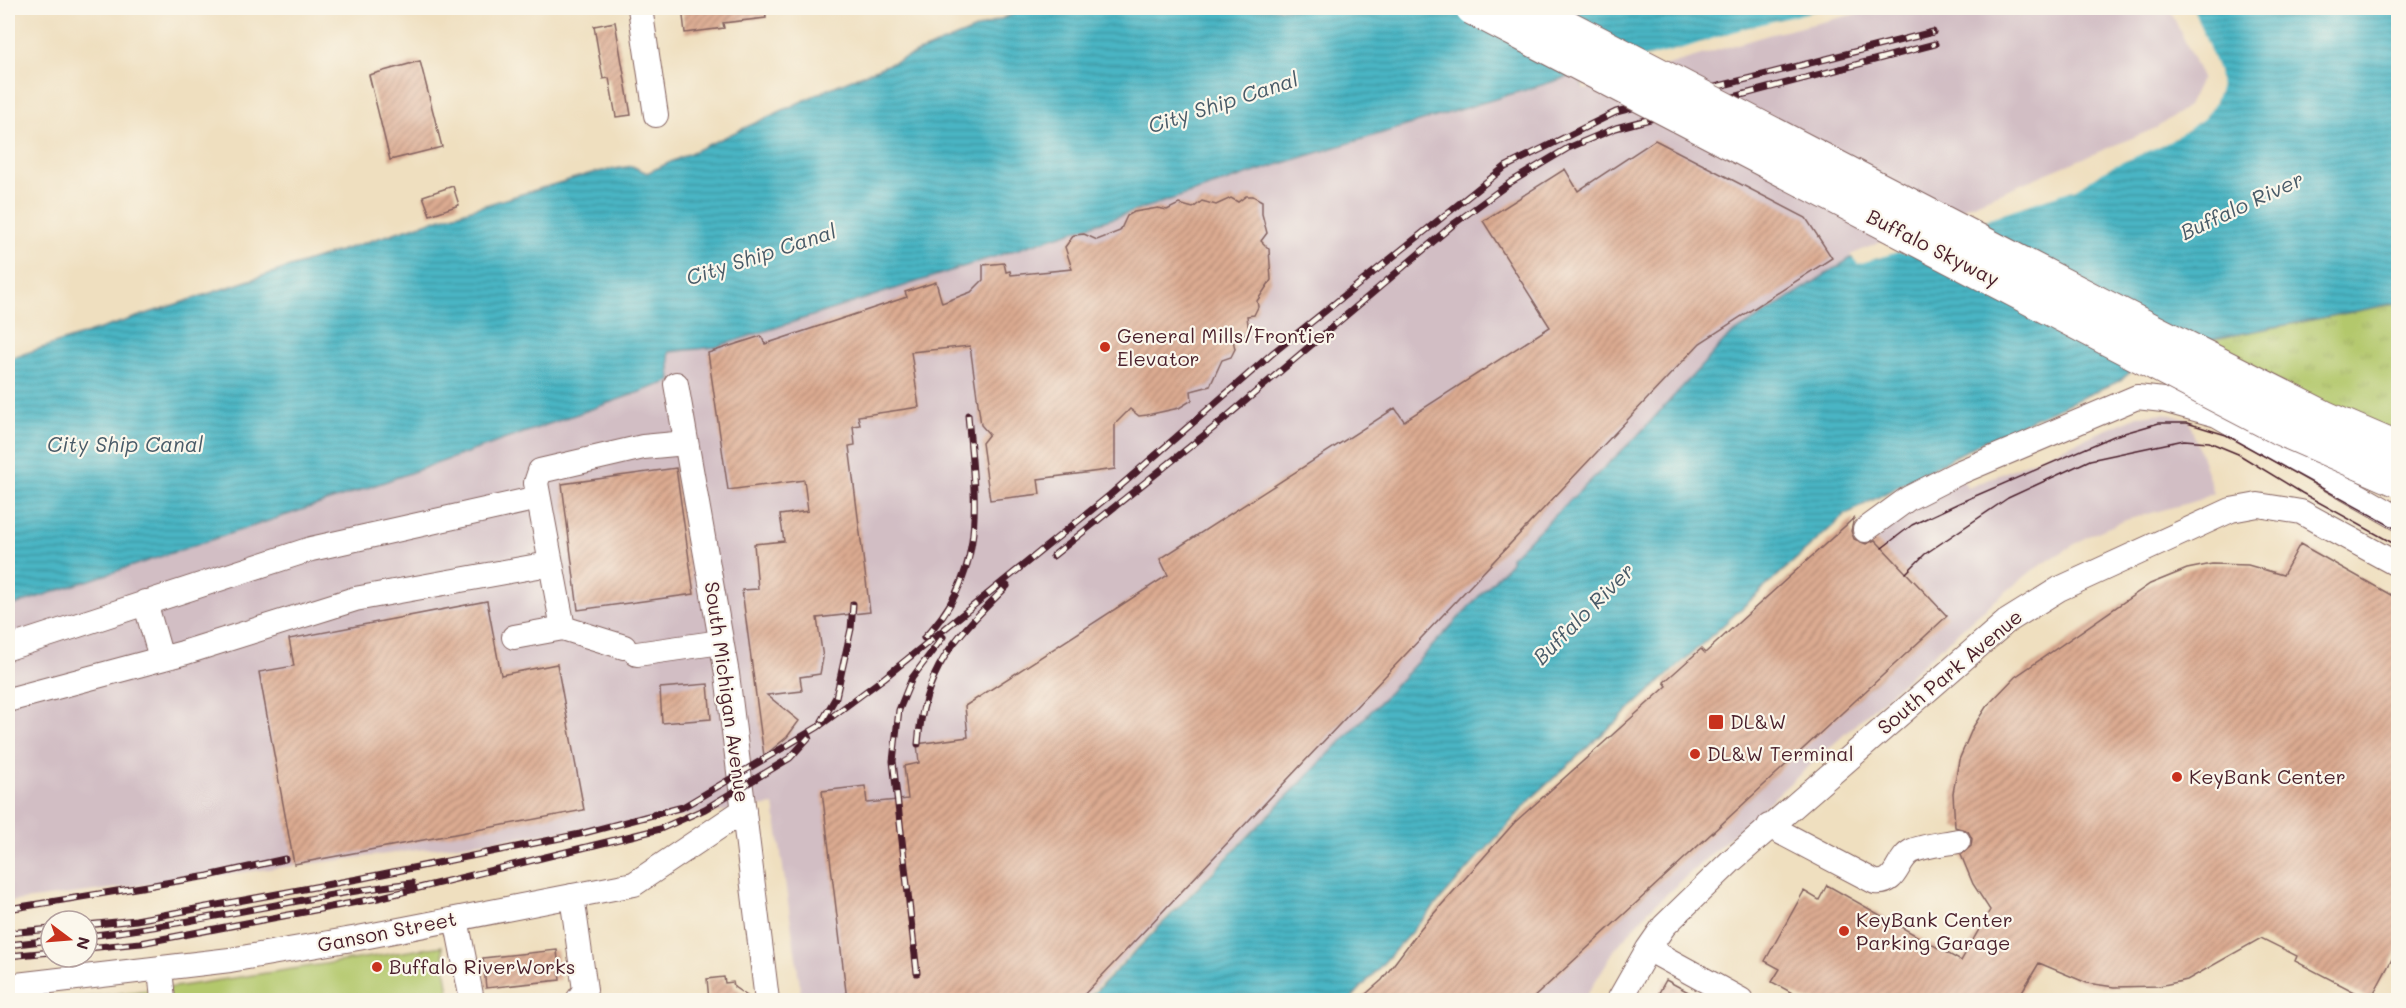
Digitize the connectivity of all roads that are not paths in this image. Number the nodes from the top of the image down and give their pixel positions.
1 (640, 8) edge
2 (1472, 8) edge
3 (1531, 8) edge
4 (656, 116) dead end
5 (676, 384) dead end
6 (686, 443) junction
7 (2398, 449) edge
8 (2398, 480) edge
9 (538, 498) junction
10 (2398, 518) edge
11 (1865, 530) dead end
12 (549, 564) junction
13 (2398, 565) edge
14 (145, 602) junction
15 (563, 628) junction
16 (514, 637) dead end
17 (722, 642) junction
18 (8, 648) edge
19 (161, 658) junction
20 (8, 700) edge
21 (744, 810) junction
22 (1769, 826) junction
23 (1958, 841) dead end
24 (572, 896) junction
25 (456, 919) junction
26 (1648, 949) junction
27 (160, 968) junction
28 (8, 986) edge
29 (163, 1000) edge
30 (472, 1000) edge
31 (578, 1000) edge
32 (767, 1000) edge
33 (1619, 1000) edge
34 (1741, 1000) edge

1 - 4 street
2 - 8 highway, Buffalo Skyway, bridge
3 - 7 highway, Buffalo Skyway, bridge
5 - 6 street, South Michigan Avenue
6 - 9 street
6 - 17 street, South Michigan Avenue
9 - 12 street
9 - 14 street
10 - 11 street
12 - 15 street
12 - 19 street
13 - 22 street, South Park Avenue
14 - 18 street
14 - 19 street
15 - 16 street
15 - 17 street
17 - 21 street, South Michigan Avenue
19 - 20 street
21 - 24 street, Ganson Street
21 - 32 street, South Michigan Avenue
22 - 23 street
22 - 26 street, South Park Avenue
24 - 25 street, Ganson Street
24 - 31 street
25 - 27 street, Ganson Street
25 - 30 street
26 - 33 street, South Park Avenue
26 - 34 street
27 - 28 street, Ganson Street
27 - 29 street

